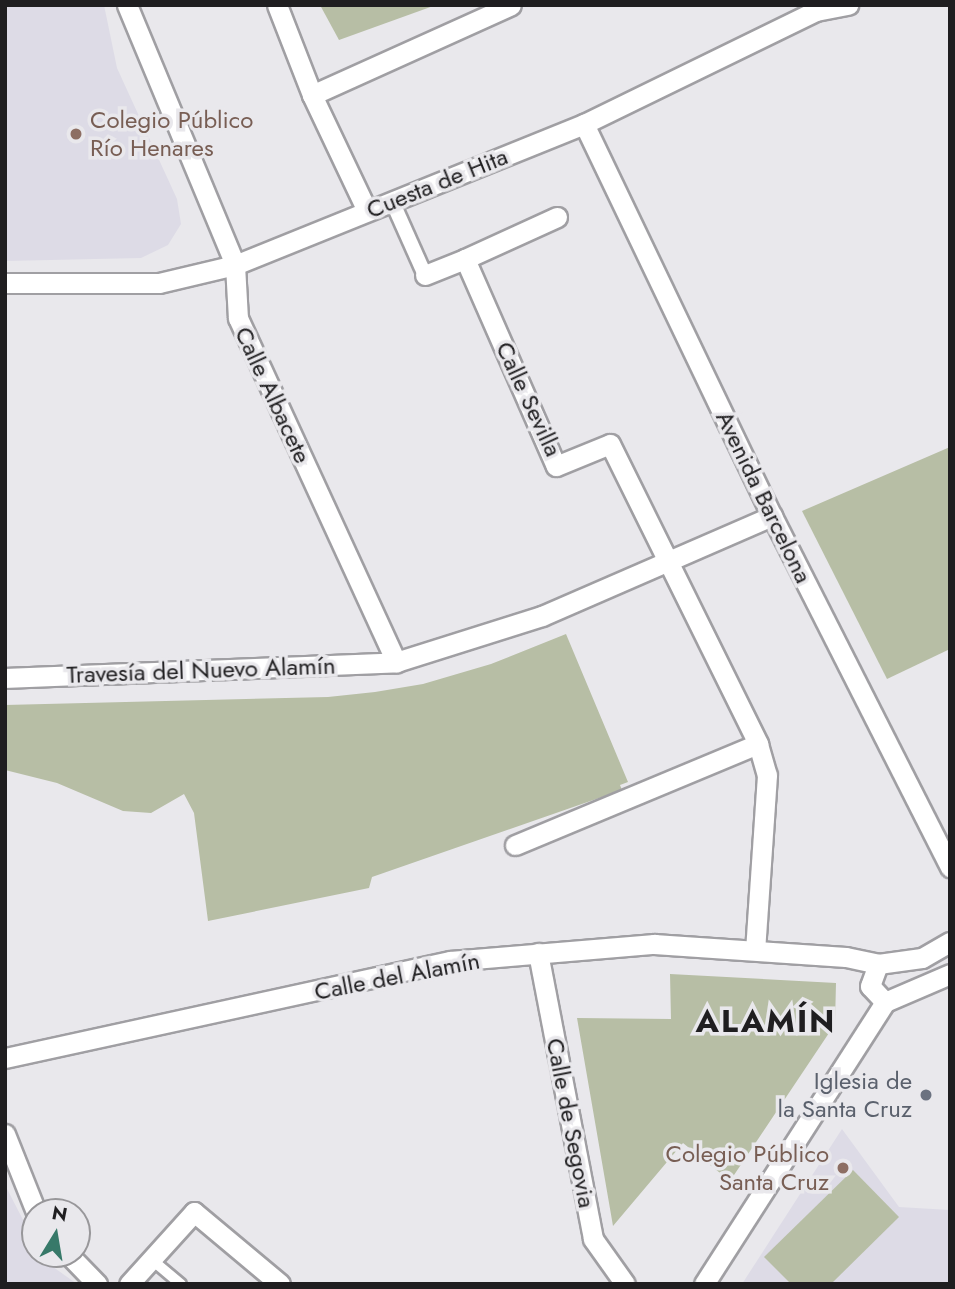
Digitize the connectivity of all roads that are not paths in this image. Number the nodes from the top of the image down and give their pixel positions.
1 (127, 5) edge
2 (277, 5) edge
3 (511, 5) edge
4 (848, 5) edge
5 (312, 95) junction
6 (584, 124) junction
7 (392, 201) junction
8 (367, 211) junction
9 (557, 217) dead end
10 (465, 259) junction
11 (235, 265) junction
12 (425, 275) joint
13 (5, 283) edge
14 (772, 516) junction
15 (664, 561) junction
16 (396, 662) junction
17 (5, 677) edge
18 (758, 744) junction
19 (515, 845) dead end
20 (950, 867) edge
21 (950, 942) edge
22 (755, 949) junction
23 (538, 953) junction
24 (878, 964) junction
25 (950, 974) edge
26 (885, 1002) junction
27 (5, 1058) edge
28 (5, 1134) edge
29 (30, 1198) edge
30 (151, 1259) junction
31 (82, 1268) edge
32 (97, 1284) edge
33 (129, 1284) edge
34 (181, 1284) edge
35 (280, 1284) edge
36 (625, 1284) edge
37 (704, 1284) edge

1 - 11 street, Calle Albacete
2 - 5 street
3 - 5 street
4 - 6 street, Cuesta de Hita
5 - 8 street
6 - 7 street, Cuesta de Hita
6 - 14 street, Avenida Barcelona
7 - 8 street, Cuesta de Hita
7 - 12 street
8 - 11 street, Cuesta de Hita
9 - 10 street
10 - 12 street
10 - 15 street, Calle Sevilla
11 - 13 street, Cuesta de Hita
11 - 16 street, Calle Albacete
14 - 15 street
14 - 20 street, Avenida Barcelona
15 - 16 street
15 - 18 street, Calle Sevilla
16 - 17 street, Travesía del Nuevo Alamín
18 - 19 street
18 - 22 street, Calle Sevilla
21 - 24 street, Calle del Alamín
22 - 23 street, Calle del Alamín
22 - 24 street, Calle del Alamín
23 - 27 street, Calle del Alamín
23 - 36 street, Calle de Segovia
24 - 26 street
25 - 26 street
26 - 37 street
28 - 29 street
30 - 33 street
30 - 34 lane
30 - 35 street
31 - 32 street

